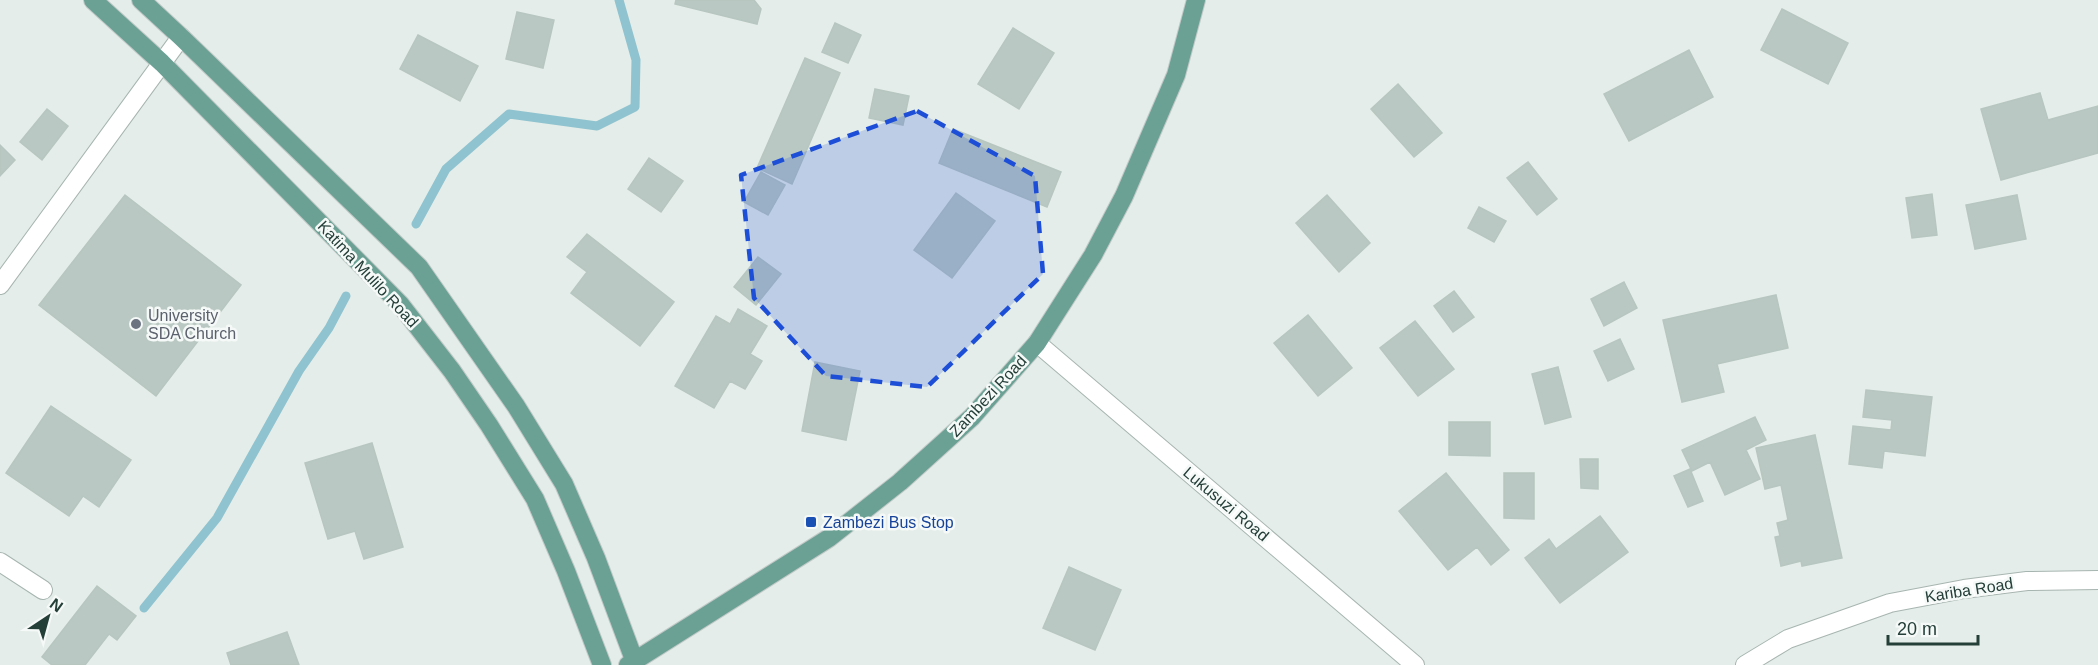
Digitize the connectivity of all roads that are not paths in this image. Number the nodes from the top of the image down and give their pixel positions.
1 (93, 0) edge
2 (141, 0) edge
3 (1196, 0) edge
4 (181, 37) junction
5 (162, 63) junction
6 (0, 285) edge
7 (1037, 343) junction
8 (0, 562) edge
9 (2098, 580) edge
10 (43, 590) dead end
11 (633, 664) edge
12 (602, 665) edge
13 (1415, 665) edge
14 (1745, 665) edge

1 - 5 main road, Katima Mulilo Road
2 - 4 main road
3 - 7 main road, Zambezi Road
4 - 5 street
4 - 11 main road
5 - 6 street
5 - 12 main road, Katima Mulilo Road
7 - 11 main road, Zambezi Road
7 - 13 street, Lukusuzi Road
8 - 10 street
9 - 14 street, Kariba Road

